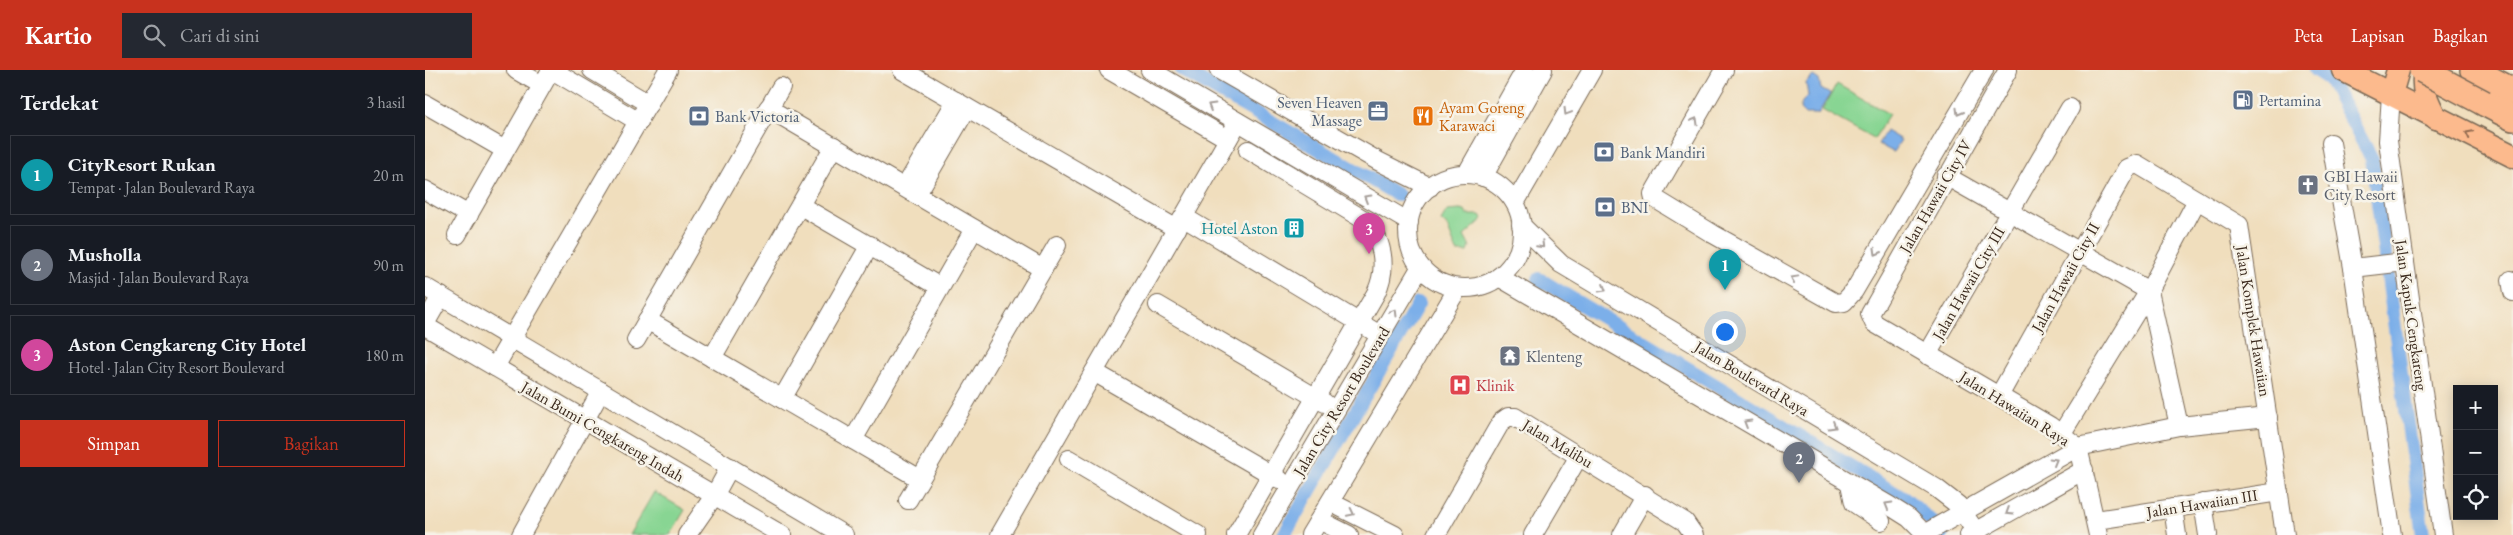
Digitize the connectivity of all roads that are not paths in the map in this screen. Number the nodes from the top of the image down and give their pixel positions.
1 (516, 70) edge
2 (592, 70) edge
3 (668, 70) edge
4 (902, 70) edge
5 (1150, 70) edge
6 (1219, 70) edge
7 (1525, 70) edge
8 (1543, 70) edge
9 (1592, 70) edge
10 (1724, 70) edge
11 (1984, 70) edge
12 (2008, 70) edge
13 (2343, 70) edge
14 (2398, 70) edge
15 (2423, 70) edge
16 (2473, 70) edge
17 (1118, 72) edge
18 (549, 75) edge
19 (781, 87) dead end
20 (2513, 91) edge
21 (2391, 94) junction
22 (425, 104) edge
23 (649, 104) junction
24 (961, 105) junction
25 (769, 108) junction
26 (2070, 108) dead end
27 (2436, 118) junction
28 (2513, 118) edge
29 (639, 122) junction
30 (1238, 122) junction
31 (1229, 138) junction
32 (2331, 143) dead end
33 (834, 146) junction
34 (505, 150) junction
35 (1248, 150) dead end
36 (2513, 156) edge
37 (2137, 164) joint
38 (1475, 175) junction
39 (1946, 176) junction
40 (1430, 187) junction
41 (425, 190) edge
42 (911, 191) junction
43 (2197, 200) junction
44 (1515, 204) junction
45 (801, 206) junction
46 (2009, 212) junction
47 (469, 215) junction
48 (1409, 222) junction
49 (1181, 223) junction
50 (1521, 225) junction
51 (974, 229) junction
52 (457, 236) dead end
53 (870, 245) junction
54 (1057, 245) dead end
55 (2079, 251) junction
56 (2394, 263) junction
57 (1420, 268) junction
58 (2353, 268) junction
59 (1043, 269) junction
60 (1499, 277) junction
61 (425, 286) edge
62 (940, 288) junction
63 (1459, 288) junction
64 (2149, 291) junction
65 (441, 296) junction
66 (1159, 305) dead end
67 (647, 320) junction
68 (1874, 322) joint
69 (1358, 323) junction
70 (425, 325) edge
71 (1380, 336) junction
72 (513, 338) junction
73 (636, 340) dead end
74 (1927, 355) junction
75 (712, 358) junction
76 (495, 367) junction
77 (1094, 372) junction
78 (601, 391) junction
79 (1999, 396) junction
80 (1316, 397) junction
81 (782, 399) junction
82 (1337, 409) junction
83 (2268, 416) junction
84 (585, 420) junction
85 (2179, 426) junction
86 (2062, 433) junction
87 (853, 440) junction
88 (2078, 447) junction
89 (1579, 456) junction
90 (1069, 459) dead end
91 (730, 467) junction
92 (2084, 470) junction
93 (1271, 474) junction
94 (920, 479) junction
95 (2019, 481) junction
96 (1850, 484) junction
97 (1291, 486) junction
98 (2279, 492) junction
99 (1645, 495) junction
100 (714, 496) junction
101 (2030, 498) junction
102 (908, 500) dead end
103 (1330, 502) junction
104 (2203, 503) junction
105 (2173, 508) junction
106 (1960, 514) junction
107 (1319, 520) junction
108 (1881, 521) dead end
109 (2097, 527) edge
110 (1008, 532) edge
111 (1928, 532) edge
112 (1974, 534) edge
113 (521, 535) edge
114 (687, 535) edge
115 (782, 535) edge
116 (844, 535) edge
117 (1197, 535) edge
118 (1236, 535) edge
119 (1262, 535) edge
120 (1310, 535) edge
121 (1349, 535) edge
122 (1395, 535) edge
123 (1436, 535) edge
124 (1533, 535) edge
125 (1622, 535) edge
126 (1694, 535) edge
127 (2177, 535) edge
128 (2208, 535) edge
129 (2285, 535) edge
130 (2392, 535) edge
131 (2443, 535) edge

1 - 18 street
2 - 23 street
3 - 23 street
4 - 24 street
30 -> 5 street
6 - 40 street
7 - 38 street
8 - 38 street
9 -> 44 street
11 -> 10 street
12 - 39 street, Jalan Hawaii City IV
13 - 21 main road
14 - 21 main road
15 - 27 main road
15 - 28 highway, bridge
16 - 20 highway
17 - 31 street
18 - 29 street
18 - 34 street
19 - 25 street
21 - 27 main road
21 - 56 street, Jalan Kapuk Cengkareng
22 - 34 street
23 - 29 street
24 - 42 street
24 - 49 street
25 - 33 street
25 - 67 street
26 - 46 street, Jalan Hawaii City III
36 -> 27 main road
29 - 72 street
30 - 31 street
48 -> 30 street
31 - 49 street
32 - 58 street
33 - 42 street
33 - 45 street
34 - 47 street
35 - 69 street
37 - 43 street, Jalan Komplek Hawaiian
37 - 55 street, Jalan Hawaii City II
38 - 40 street
38 - 44 street
39 - 46 street
39 - 68 street, Jalan Hawaii City IV
40 - 48 street
41 - 47 street
42 - 51 street
43 - 64 street
43 - 83 street, Jalan Komplek Hawaiian
44 - 50 street
45 - 53 street
45 - 75 street
46 - 55 street
46 - 74 street, Jalan Hawaii City III
47 - 52 street
48 - 57 street
49 - 69 street
49 - 77 street
50 - 60 street
50 -> 106 street, Jalan Boulevard Raya
51 - 59 street
51 - 62 street
53 - 62 street
53 - 81 street
54 - 59 street
55 - 64 street
55 - 79 street, Jalan Hawaii City II
56 - 58 street
56 - 131 street, Jalan Kapuk Cengkareng
57 - 63 street
71 -> 57 street, Jalan City Resort Boulevard
58 - 130 street
59 - 94 street
60 - 63 street
96 -> 60 street
61 - 65 street
62 - 87 street
63 - 103 street
64 - 85 street
64 - 86 street
65 - 70 street
65 - 72 street
66 - 80 street
67 - 73 street
67 - 75 street
68 - 74 street, Jalan Hawaiian Raya
69 - 71 street
69 - 80 street
70 - 76 street, Jalan Bumi Cengkareng Indah
71 - 82 street, Jalan City Resort Boulevard
72 - 76 street
72 - 78 street
74 - 79 street, Jalan Hawaiian Raya
75 - 81 street
76 - 84 street, Jalan Bumi Cengkareng Indah
77 - 93 street
77 - 110 street
78 - 84 street
78 - 91 street
79 - 86 street, Jalan Hawaiian Raya
80 - 82 street
80 - 93 street
81 - 87 street
82 - 97 street, Jalan City Resort Boulevard
83 - 85 street
83 - 98 street, Jalan Komplek Hawaiian
84 - 100 street, Jalan Bumi Cengkareng Indah
84 - 113 street
85 - 88 street
86 - 88 street, Jalan Hawaiian Raya
87 - 94 street
88 - 92 street, Jalan Hawaiian Raya
95 -> 88 street
89 - 99 street, Jalan Malibu
89 - 123 street, Jalan Malibu
89 - 124 street
90 - 117 street
91 - 100 street
91 - 116 street
92 - 101 street
92 - 109 street, Jalan Hawaiian Raya
93 - 97 street
93 - 118 street
94 - 102 street
95 - 101 street
95 - 106 street
96 - 108 street
111 -> 96 street
97 - 119 street, Jalan City Resort Boulevard
98 - 104 street, Jalan Hawaiian III
98 - 129 street, Jalan Komplek Hawaiian
99 - 125 street
99 - 126 street, Jalan Malibu
100 - 114 street
100 - 115 street, Jalan Bumi Cengkareng Indah
101 -> 112 street
103 - 107 street
103 -> 122 street
104 - 105 street, Jalan Hawaiian III
104 - 128 street
105 - 109 street, Jalan Hawaiian III
105 - 127 street
106 - 111 street
106 - 112 street, Jalan Boulevard Raya
107 - 120 street
107 - 121 street

